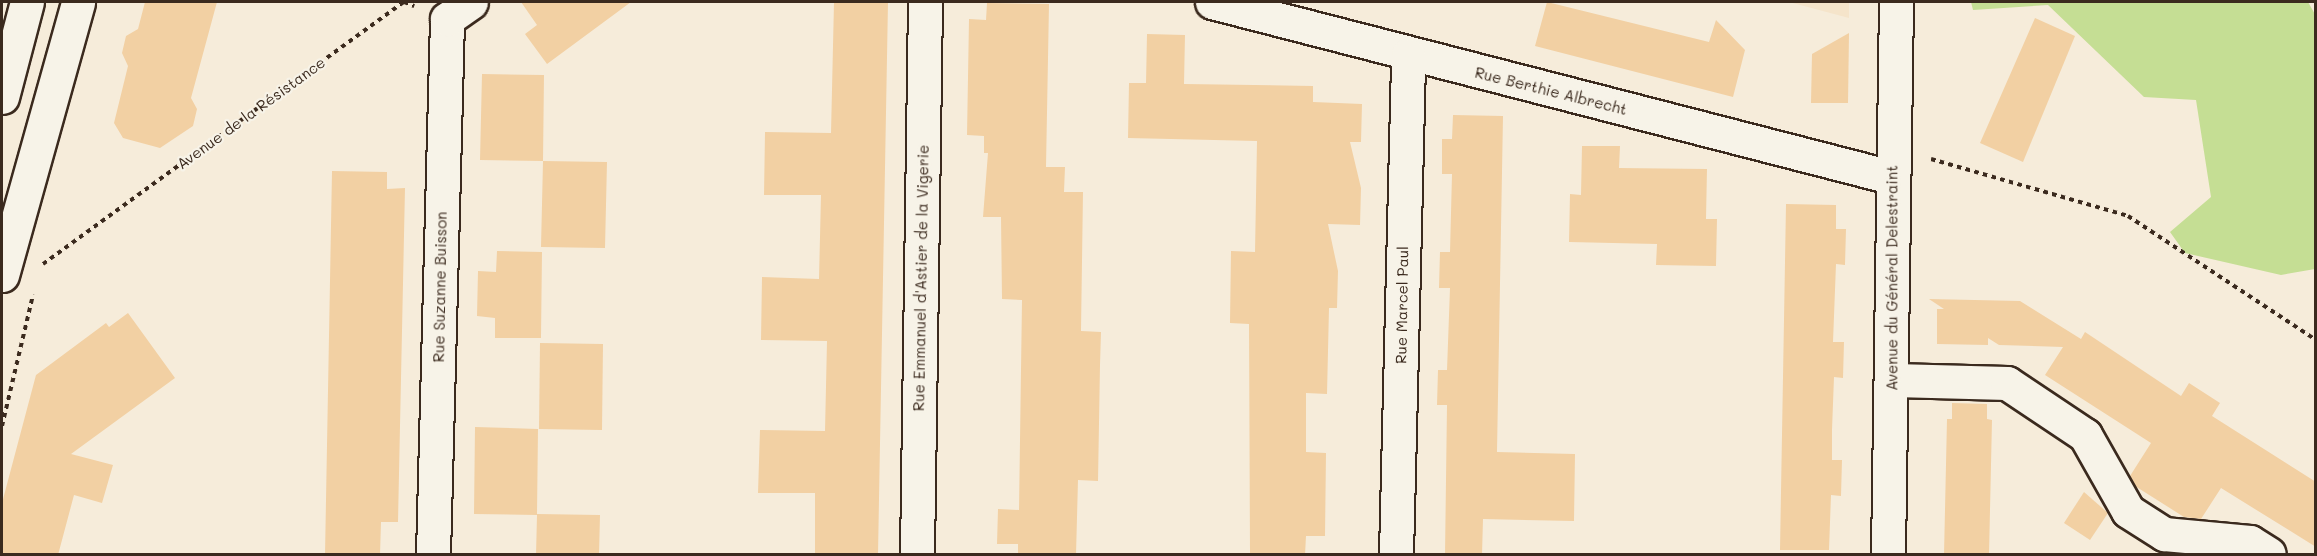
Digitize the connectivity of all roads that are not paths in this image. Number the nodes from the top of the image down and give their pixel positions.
1 (27, 2) edge
2 (78, 2) edge
3 (925, 2) edge
4 (1212, 2) edge
5 (1896, 2) edge
6 (459, 10) edge
7 (1408, 55) junction
8 (2, 97) edge
9 (1891, 177) junction
10 (2, 275) edge
11 (1894, 380) junction
12 (433, 555) edge
13 (917, 555) edge
14 (1396, 555) edge
15 (1888, 555) edge
16 (2270, 555) edge

1 - 8 street
2 - 10 street
3 - 13 street, Rue Emmanuel d'Astier de la Vigerie
4 - 7 street, Rue Berthie Albrecht
5 - 9 street, Avenue du Général Delestraint
6 - 12 street, Rue Suzanne Buisson
7 - 9 street, Rue Berthie Albrecht
7 - 14 street, Rue Marcel Paul
9 - 11 street, Avenue du Général Delestraint
11 - 15 street, Avenue du Général Delestraint
11 - 16 street

